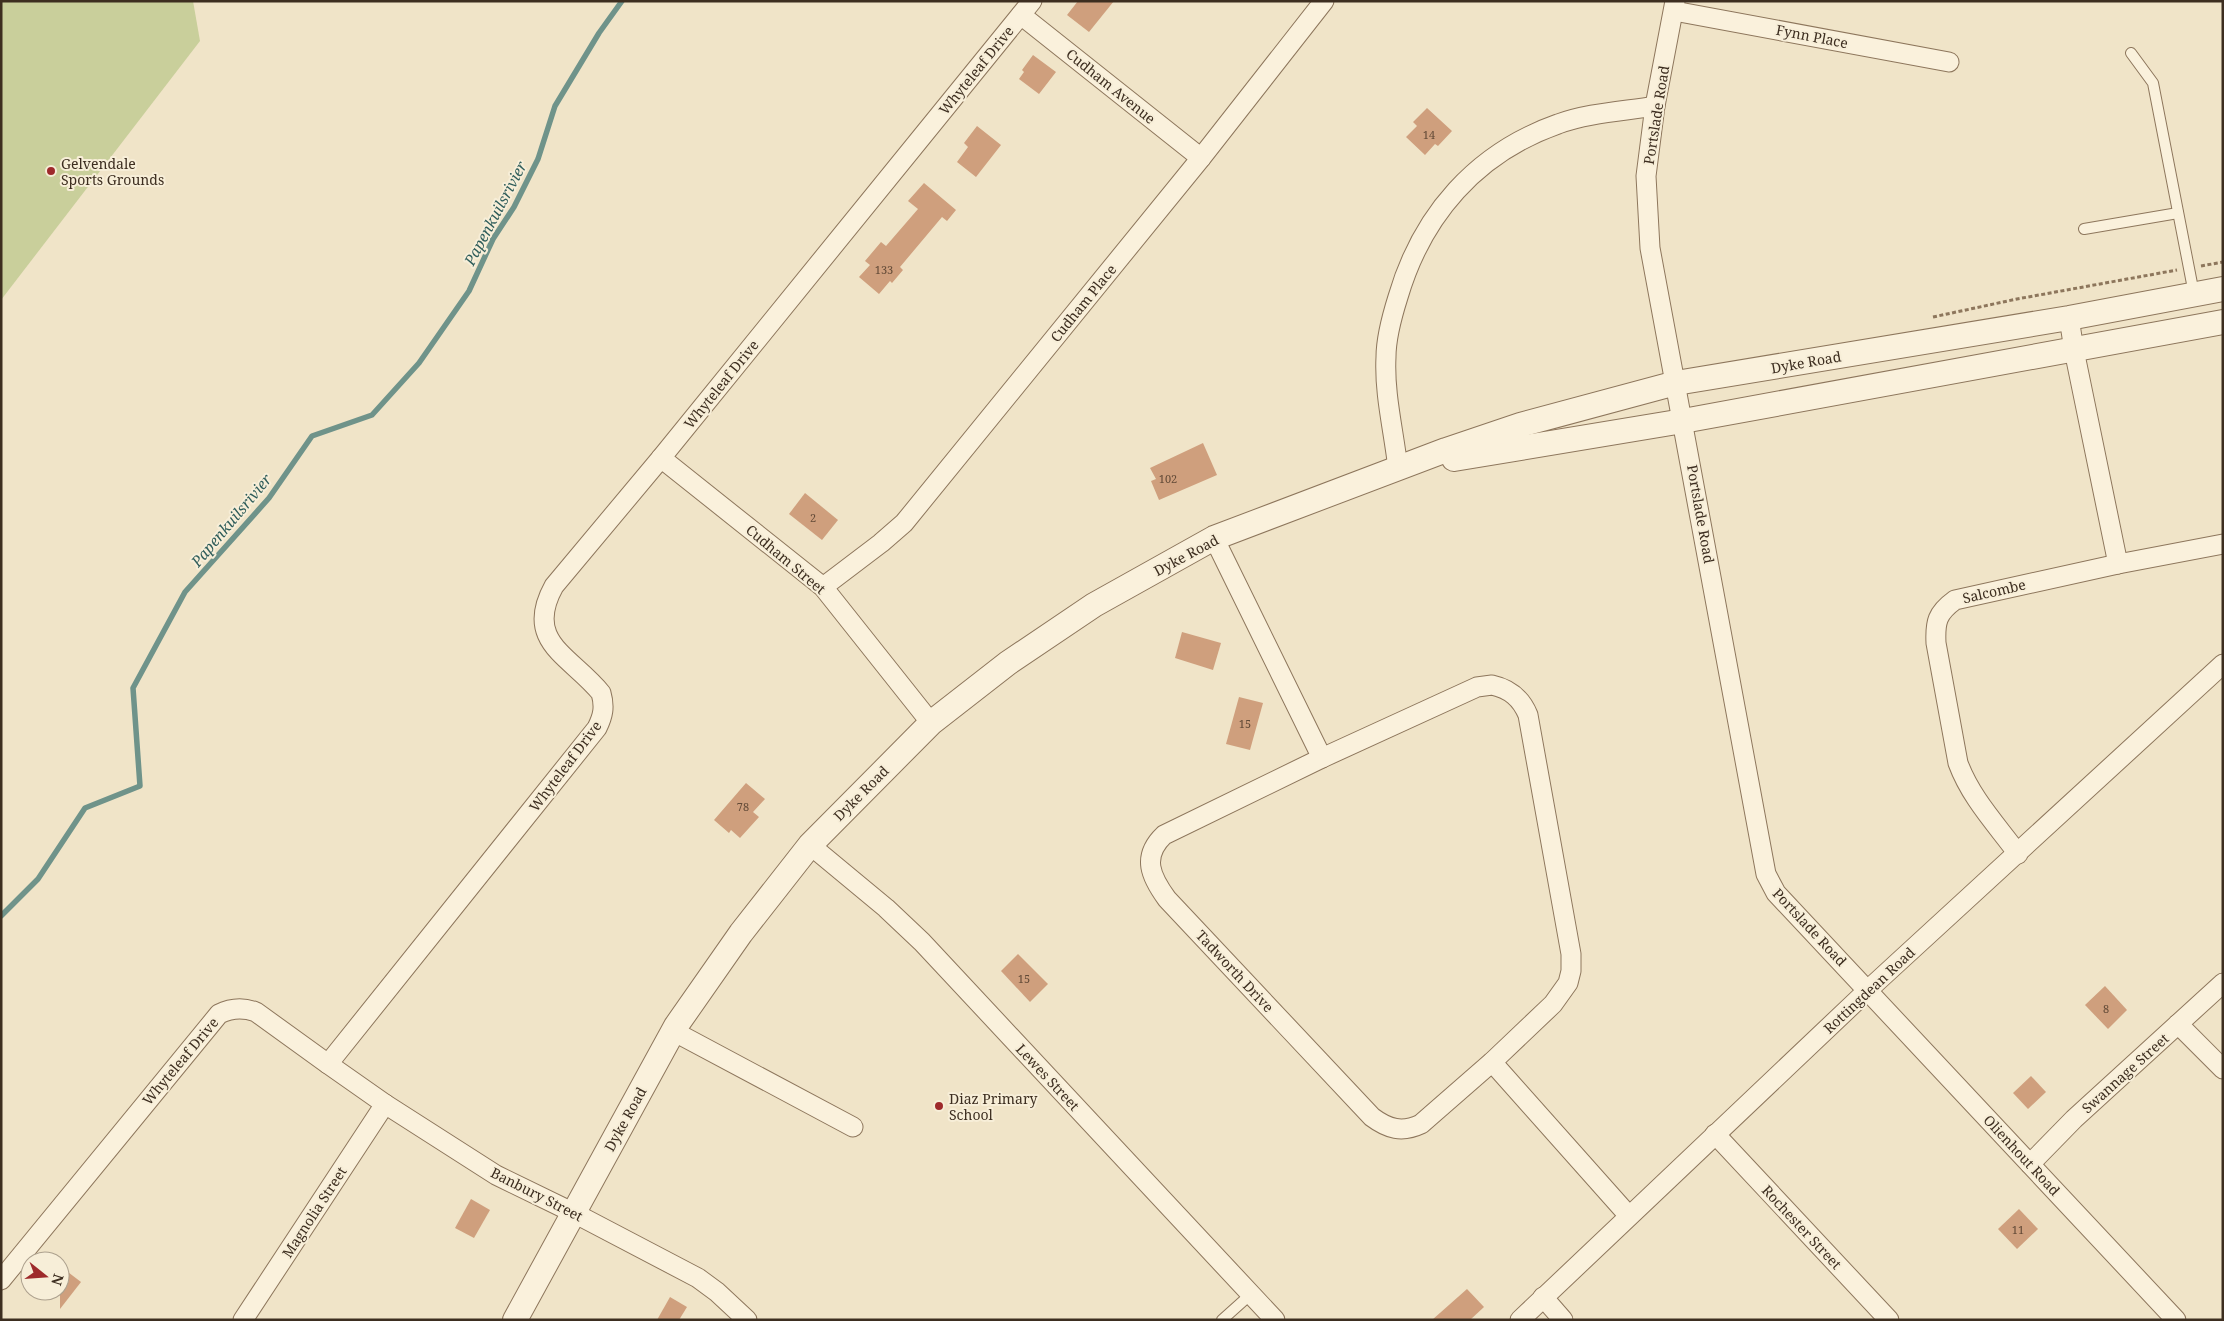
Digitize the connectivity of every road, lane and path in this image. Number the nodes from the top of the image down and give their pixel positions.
1 (1324, 1) edge
2 (1675, 6) edge
3 (1026, 8) edge
4 (2131, 53) dead end
5 (1949, 62) dead end
6 (1655, 106) junction
7 (1201, 158) junction
8 (2178, 213) junction
9 (2084, 230) dead end
10 (2223, 289) edge
11 (2194, 294) junction
12 (2069, 318) junction
13 (2223, 322) edge
14 (2074, 350) junction
15 (1676, 383) junction
16 (1683, 421) junction
17 (661, 458) junction
18 (1398, 469) junction
19 (1214, 538) junction
20 (2223, 544) edge
21 (2118, 564) junction
22 (823, 587) junction
23 (2223, 664) edge
24 (931, 723) junction
25 (1322, 758) junction
26 (810, 845) junction
27 (2018, 854) junction
28 (2223, 983) edge
29 (1868, 989) junction
30 (2178, 1024) junction
31 (673, 1031) junction
32 (1492, 1062) junction
33 (328, 1064) junction
34 (2223, 1069) edge
35 (385, 1104) junction
36 (853, 1127) dead end
37 (1715, 1134) junction
38 (2030, 1164) junction
39 (574, 1213) junction
40 (1629, 1216) junction
41 (1, 1280) edge
42 (1251, 1294) junction
43 (1544, 1297) junction
44 (1562, 1319) edge
45 (243, 1320) edge
46 (515, 1320) edge
47 (747, 1320) edge
48 (1222, 1320) edge
49 (1275, 1320) edge
50 (1520, 1320) edge
51 (1889, 1320) edge
52 (2176, 1320) edge

1 - 7 street, Cudham Place
2 - 5 street, Fynn Place
2 - 6 street, Portslade Road
3 - 7 street, Cudham Avenue
3 - 17 street, Whyteleaf Drive
4 - 8 lane
6 - 15 street, Portslade Road
6 - 18 street
7 - 22 street, Cudham Place
8 - 9 lane
8 - 11 lane
10 - 11 street, Dyke Road
11 - 12 street, Dyke Road
12 - 14 street
12 - 15 street, Dyke Road
13 - 14 street, Dyke Road
14 - 16 street, Dyke Road
14 - 21 street
15 - 16 street, Portslade Road
15 - 18 street, Dyke Road
16 - 18 street, Dyke Road
16 - 29 street, Portslade Road
17 - 22 street, Cudham Street
17 - 33 street, Whyteleaf Drive
18 - 19 street, Dyke Road
19 - 24 street, Dyke Road
19 - 25 street
20 - 21 street, Salcombe
21 - 27 street, Salcombe
22 - 24 street, Cudham Street
23 - 27 street, Rottingdean Road
24 - 26 street, Dyke Road
25 - 32 street, Tadworth Drive
25 - 32 street, Tadworth Drive
26 - 31 street, Dyke Road
26 - 42 street, Lewes Street
27 - 29 street, Rottingdean Road
28 - 30 street, Swannage Street
29 - 37 street, Rottingdean Road
29 - 38 street, Olienhout Road
30 - 34 street
30 - 38 street, Swannage Street
31 - 36 street
31 - 39 street, Dyke Road
32 - 40 street
33 - 35 street, Banbury Street
33 - 41 street, Whyteleaf Drive
35 - 39 street, Banbury Street
35 - 45 street, Magnolia Street
37 - 40 street, Rottingdean Road
37 - 51 street, Rochester Street
38 - 52 street, Olienhout Road
39 - 46 street, Dyke Road
39 - 47 street, Banbury Street
40 - 43 street, Rottingdean Road
42 - 48 lane
42 - 49 street, Lewes Street
43 - 44 street
43 - 50 street, Rottingdean Road

